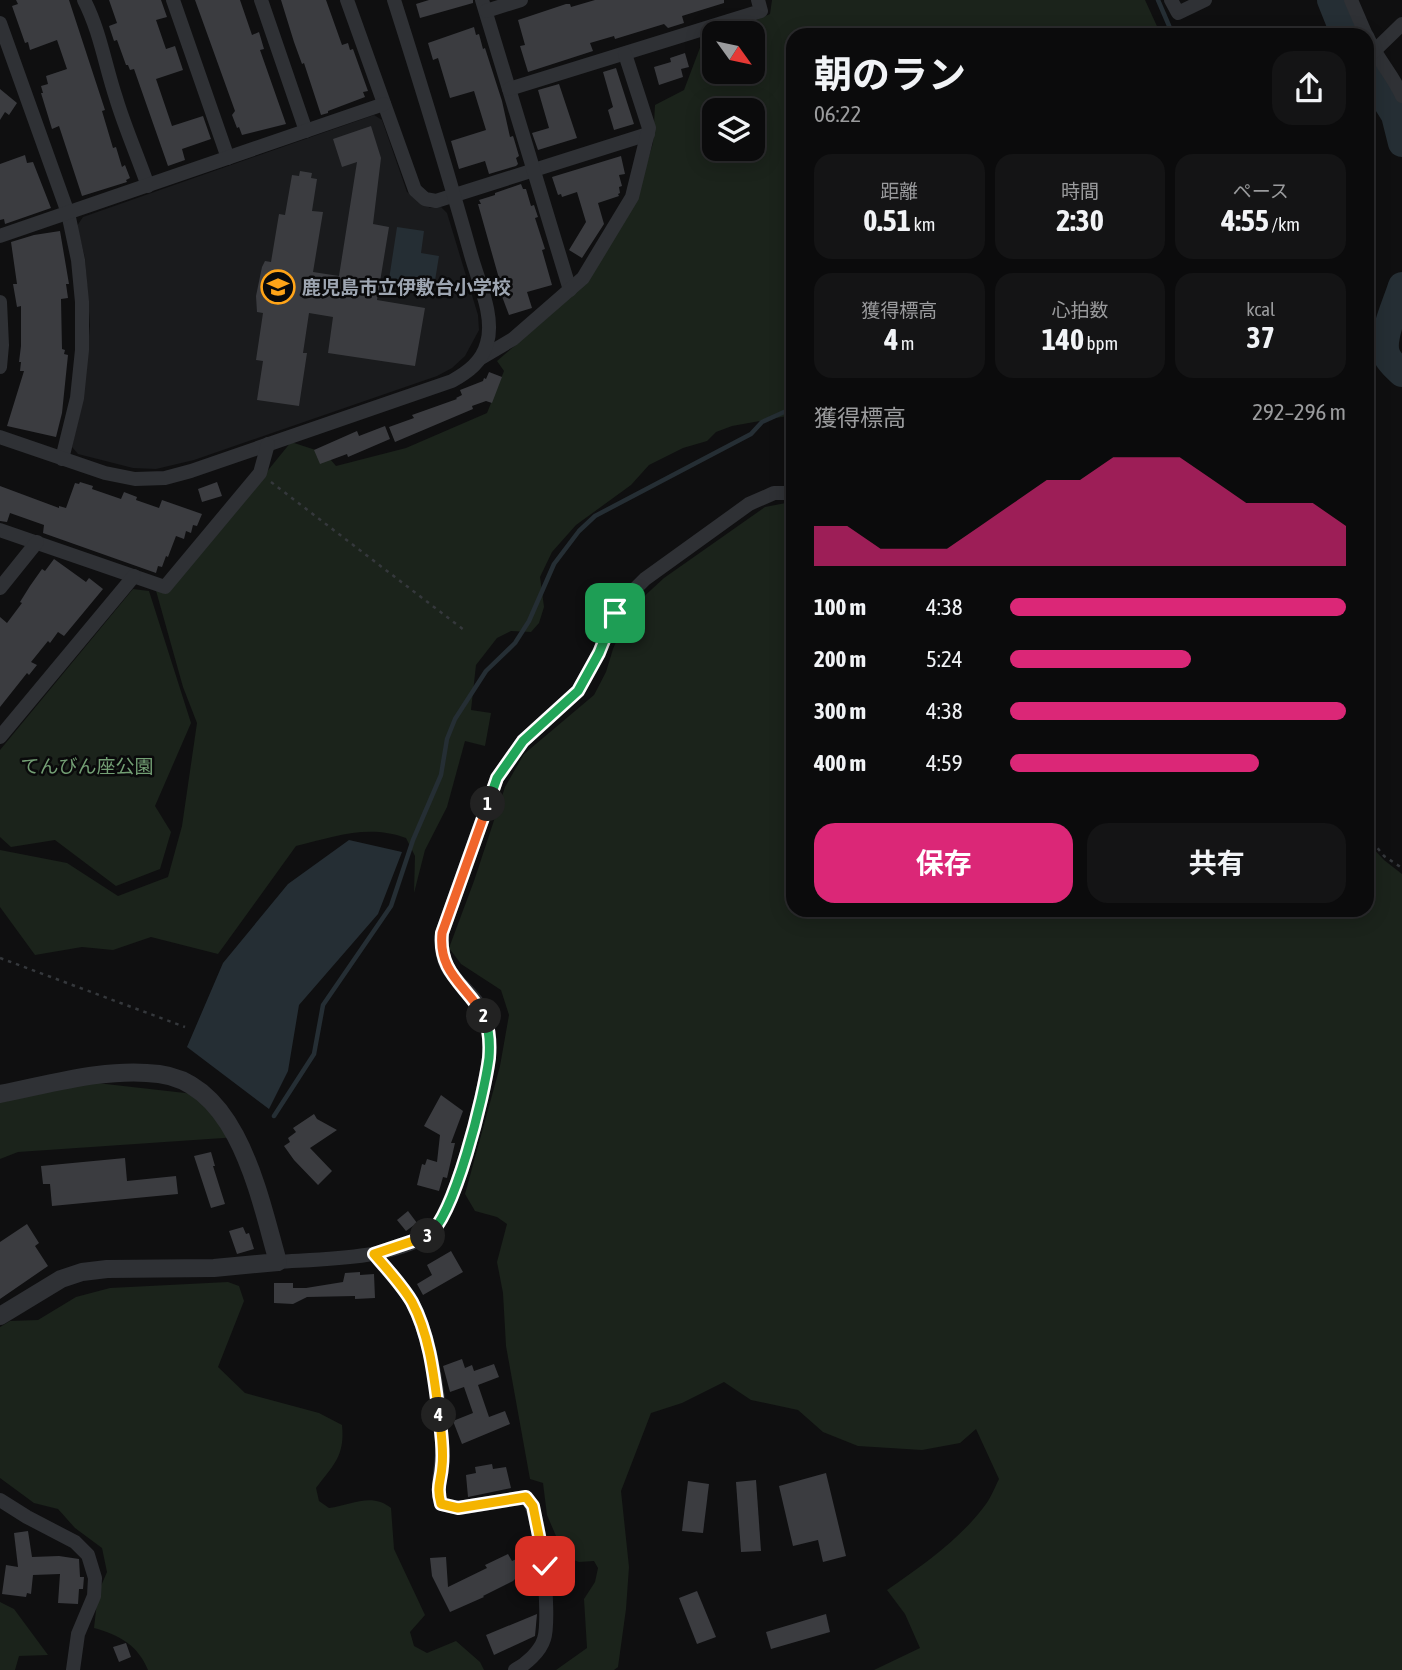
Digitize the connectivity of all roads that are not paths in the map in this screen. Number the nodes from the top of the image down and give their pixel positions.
1 (84, 0) edge
2 (173, 0) edge
3 (261, 0) edge
4 (347, 0) edge
5 (394, 0) edge
6 (521, 0) edge
7 (758, 0) edge
8 (1171, 0) edge
9 (1205, 0) edge
10 (1351, 0) edge
11 (484, 5) edge
12 (0, 23) edge
13 (1402, 24) edge
14 (1363, 28) edge
15 (1374, 52) edge
16 (625, 54) junction
17 (1374, 60) edge
18 (509, 89) junction
19 (1402, 96) edge
20 (384, 104) junction
21 (306, 131) junction
22 (648, 134) junction
23 (228, 158) junction
24 (536, 171) junction
25 (148, 186) junction
26 (455, 195) junction
27 (68, 213) junction
28 (0, 236) edge
29 (570, 290) junction
30 (0, 302) edge
31 (480, 359) junction
32 (0, 367) edge
33 (0, 437) edge
34 (268, 444) junction
35 (62, 458) junction
36 (786, 493) edge
37 (0, 530) edge
38 (37, 542) junction
39 (134, 576) junction
40 (0, 588) edge
41 (0, 737) edge
42 (0, 1094) edge
43 (374, 1254) junction
44 (278, 1262) junction
45 (0, 1316) edge
46 (0, 1500) edge
47 (73, 1670) edge
48 (515, 1670) edge

1 - 25 street
2 - 23 street
3 - 21 street
4 - 20 street
5 - 26 street
6 - 11 street
7 - 16 street
8 - 9 street
10 - 14 street
11 - 18 street
12 - 27 street
13 - 15 street
16 - 18 street
16 - 22 street
17 - 19 street
18 - 24 street
20 - 21 street
20 - 26 street
21 - 23 street
22 - 24 street
22 - 29 street
23 - 25 street
24 - 26 street
24 - 29 street
25 - 27 street
26 - 31 street
27 - 28 street
27 - 35 street
29 - 31 street
30 - 32 street
31 - 34 street
33 - 35 street
34 - 35 street
34 - 39 street
36 - 43 street
37 - 38 street
38 - 39 street
38 - 40 street
39 - 41 street
42 - 44 street
43 - 44 street
43 - 48 street
44 - 45 street
46 - 47 street

